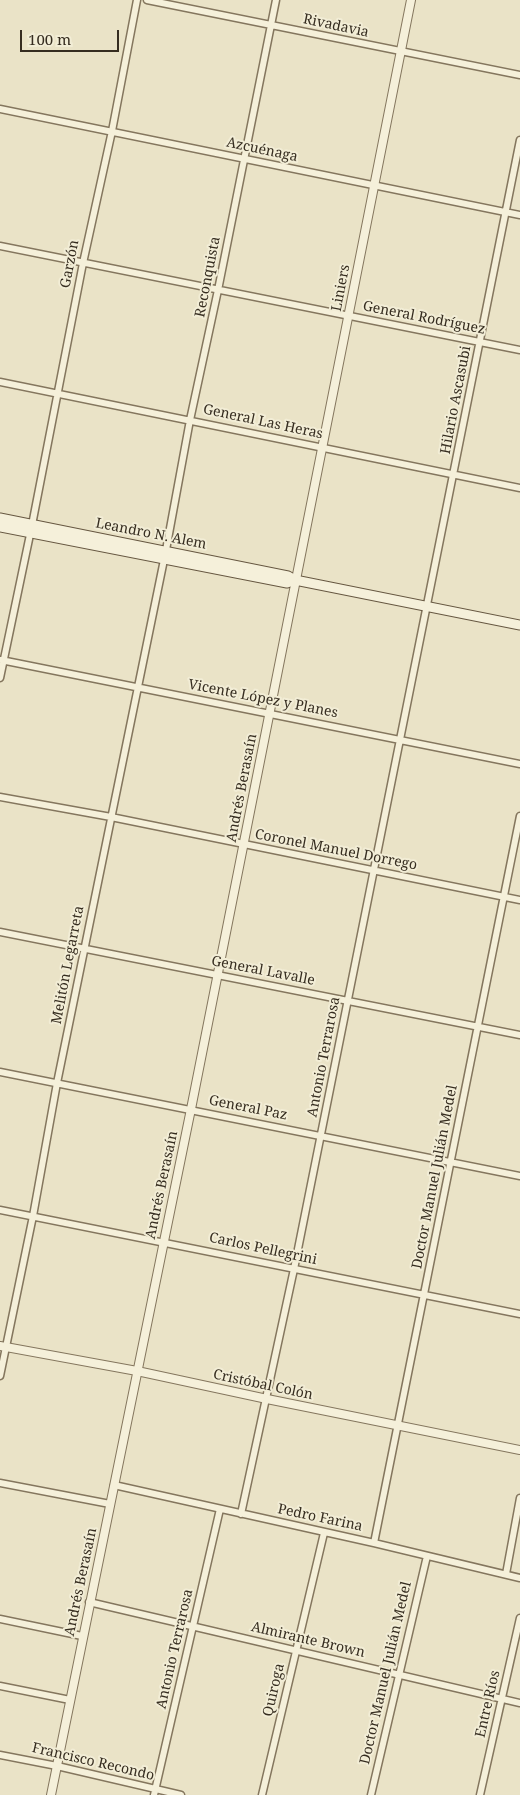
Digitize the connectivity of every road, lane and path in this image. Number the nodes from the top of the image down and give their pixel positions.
1 (137, 0) edge
2 (147, 0) edge
3 (276, 0) edge
4 (411, 0) edge
5 (270, 25) junction
6 (401, 52) junction
7 (520, 75) edge
8 (0, 109) edge
9 (112, 131) junction
10 (520, 140) edge
11 (244, 160) junction
12 (375, 186) junction
13 (506, 212) junction
14 (520, 215) edge
15 (0, 246) edge
16 (83, 263) junction
17 (218, 290) junction
18 (349, 316) junction
19 (480, 342) junction
20 (520, 350) edge
21 (0, 382) edge
22 (58, 394) junction
23 (190, 420) junction
24 (322, 448) junction
25 (454, 474) junction
26 (520, 488) edge
27 (0, 518) edge
28 (0, 527) edge
29 (31, 529) junction
30 (165, 555) junction
31 (295, 580) junction
32 (426, 605) junction
33 (520, 624) edge
34 (2, 660) edge
35 (0, 678) edge
36 (139, 687) junction
37 (269, 713) junction
38 (399, 739) junction
39 (520, 764) edge
40 (0, 797) edge
41 (520, 816) edge
42 (111, 818) junction
43 (243, 845) junction
44 (374, 870) junction
45 (504, 896) junction
46 (520, 900) edge
47 (0, 932) edge
48 (84, 949) junction
49 (217, 974) junction
50 (348, 1001) junction
51 (478, 1027) junction
52 (520, 1035) edge
53 (0, 1072) edge
54 (57, 1083) junction
55 (191, 1109) junction
56 (321, 1136) junction
57 (450, 1162) junction
58 (520, 1176) edge
59 (0, 1210) edge
60 (33, 1216) junction
61 (164, 1242) junction
62 (294, 1269) junction
63 (425, 1294) junction
64 (520, 1314) edge
65 (3, 1347) edge
66 (137, 1371) junction
67 (0, 1376) edge
68 (267, 1399) junction
69 (398, 1426) junction
70 (520, 1450) edge
71 (0, 1483) edge
72 (114, 1485) junction
73 (520, 1498) edge
74 (110, 1504) junction
75 (220, 1509) junction
76 (241, 1514) junction
77 (324, 1532) junction
78 (374, 1543) junction
79 (426, 1556) junction
80 (506, 1574) junction
81 (520, 1578) edge
82 (89, 1602) junction
83 (520, 1618) edge
84 (0, 1619) edge
85 (193, 1626) junction
86 (82, 1636) junction
87 (296, 1650) junction
88 (398, 1674) junction
89 (0, 1686) edge
90 (501, 1699) junction
91 (70, 1700) junction
92 (520, 1703) edge
93 (0, 1755) edge
94 (57, 1766) junction
95 (154, 1792) edge
96 (51, 1795) edge
97 (181, 1795) edge
98 (262, 1795) edge
99 (371, 1795) edge
100 (480, 1795) edge

1 - 9 street, Garzón
2 - 5 street, Rivadavia
3 - 5 street, Reconquista
4 - 6 street, Liniers
5 - 6 street, Rivadavia
5 - 11 street, Reconquista
6 - 7 street, Rivadavia
6 - 12 street, Liniers
8 - 9 street, Azcuénaga
9 - 11 street, Azcuénaga
9 - 16 street, Garzón
10 - 13 street, Hilario Ascasubi
11 - 12 street, Azcuénaga
11 - 17 street, Reconquista
12 - 13 street, Azcuénaga
12 - 18 street, Liniers
13 - 14 street, Azcuénaga
13 - 19 street, Hilario Ascasubi
15 - 16 street, General Rodríguez
16 - 17 street, General Rodríguez
16 - 22 street, Garzón
17 - 18 street, General Rodríguez
17 - 23 street, Reconquista
18 - 19 street, General Rodríguez
18 - 24 street, Liniers
19 - 20 street, General Rodríguez
19 - 25 street, Hilario Ascasubi
21 - 22 street, General Las Heras
22 - 23 street, General Las Heras
22 - 29 street, Garzón
23 - 24 street, General Las Heras
23 - 30 street, Reconquista
24 - 25 street, General Las Heras
24 - 31 street, Liniers
25 - 26 street, General Las Heras
25 - 32 street, Hilario Ascasubi
27 - 29 main road, Leandro N. Alem
28 - 29 main road, Leandro N. Alem
29 - 30 main road, Leandro N. Alem
29 - 34 street, Garzón
30 - 31 main road, Leandro N. Alem
30 - 36 street, Melitón Legarreta
31 - 32 main road, Leandro N. Alem
31 - 37 street, Andrés Berasaín
32 - 33 main road, Leandro N. Alem
32 - 38 street, Antonio Terrarosa
34 - 35 street, Garzón
34 - 36 street, Vicente López y Planes
36 - 37 street, Vicente López y Planes
36 - 42 street, Melitón Legarreta
37 - 38 street, Vicente López y Planes
37 - 43 street, Andrés Berasaín
38 - 39 street, Vicente López y Planes
38 - 44 street, Antonio Terrarosa
40 - 42 street, Coronel Manuel Dorrego
41 - 45 street, Doctor Manuel Julián Medel
42 - 43 street, Coronel Manuel Dorrego
42 - 48 street, Melitón Legarreta
43 - 44 street, Coronel Manuel Dorrego
43 - 49 street, Andrés Berasaín
44 - 45 street, Coronel Manuel Dorrego
44 - 50 street, Antonio Terrarosa
45 - 46 street, Coronel Manuel Dorrego
45 - 51 street, Doctor Manuel Julián Medel
47 - 48 street, General Lavalle
48 - 49 street, General Lavalle
48 - 54 street, Melitón Legarreta
49 - 50 street, General Lavalle
49 - 55 street, Andrés Berasaín
50 - 51 street, General Lavalle
50 - 56 street, Antonio Terrarosa
51 - 52 street, General Lavalle
51 - 57 street, Doctor Manuel Julián Medel
53 - 54 street, General Paz
54 - 55 street, General Paz
54 - 60 street, Melitón Legarreta
55 - 56 street, General Paz
55 - 61 street, Andrés Berasaín
56 - 57 street, General Paz
56 - 62 street, Antonio Terrarosa
57 - 58 street, General Paz
57 - 63 street, Doctor Manuel Julián Medel
59 - 60 street, Carlos Pellegrini
60 - 61 street, Carlos Pellegrini
60 - 65 street, Melitón Legarreta
61 - 62 street, Carlos Pellegrini
61 - 66 street, Andrés Berasaín
62 - 63 street, Carlos Pellegrini
62 - 68 street, Antonio Terrarosa
63 - 64 street, Carlos Pellegrini
63 - 69 street, Doctor Manuel Julián Medel
65 - 66 street, Cristóbal Colón
65 - 67 street, Melitón Legarreta
66 - 68 street, Cristóbal Colón
66 - 72 street, Andrés Berasaín
68 - 69 street, Cristóbal Colón
68 - 76 street, Antonio Terrarosa
69 - 70 street, Cristóbal Colón
69 - 78 street, Doctor Manuel Julián Medel
71 - 74 street
72 - 74 street, Andrés Berasaín
72 - 75 street, Pedro Farina
73 - 80 street
74 - 82 street, Andrés Berasaín
75 - 76 street, Pedro Farina
75 - 85 street, Antonio Terrarosa
76 - 77 street, Pedro Farina
77 - 78 street, Pedro Farina
77 - 87 street, Quiroga
78 - 79 street, Pedro Farina
79 - 80 street, Pedro Farina
79 - 88 street, Doctor Manuel Julián Medel
80 - 81 street, Pedro Farina
82 - 85 street, Almirante Brown
82 - 86 street, Andrés Berasaín
83 - 90 street, Entre Ríos
84 - 86 street
85 - 87 street, Almirante Brown
85 - 95 street, Antonio Terrarosa
86 - 91 street, Andrés Berasaín
87 - 88 street, Almirante Brown
87 - 98 street, Quiroga
88 - 90 street, Almirante Brown
88 - 99 street, Doctor Manuel Julián Medel
89 - 91 street
90 - 92 street, Almirante Brown
90 - 100 street, Entre Ríos
91 - 94 street, Andrés Berasaín
93 - 94 street, Francisco Recondo
94 - 95 street, Francisco Recondo
94 - 96 street, Andrés Berasaín
95 - 97 street, Francisco Recondo

